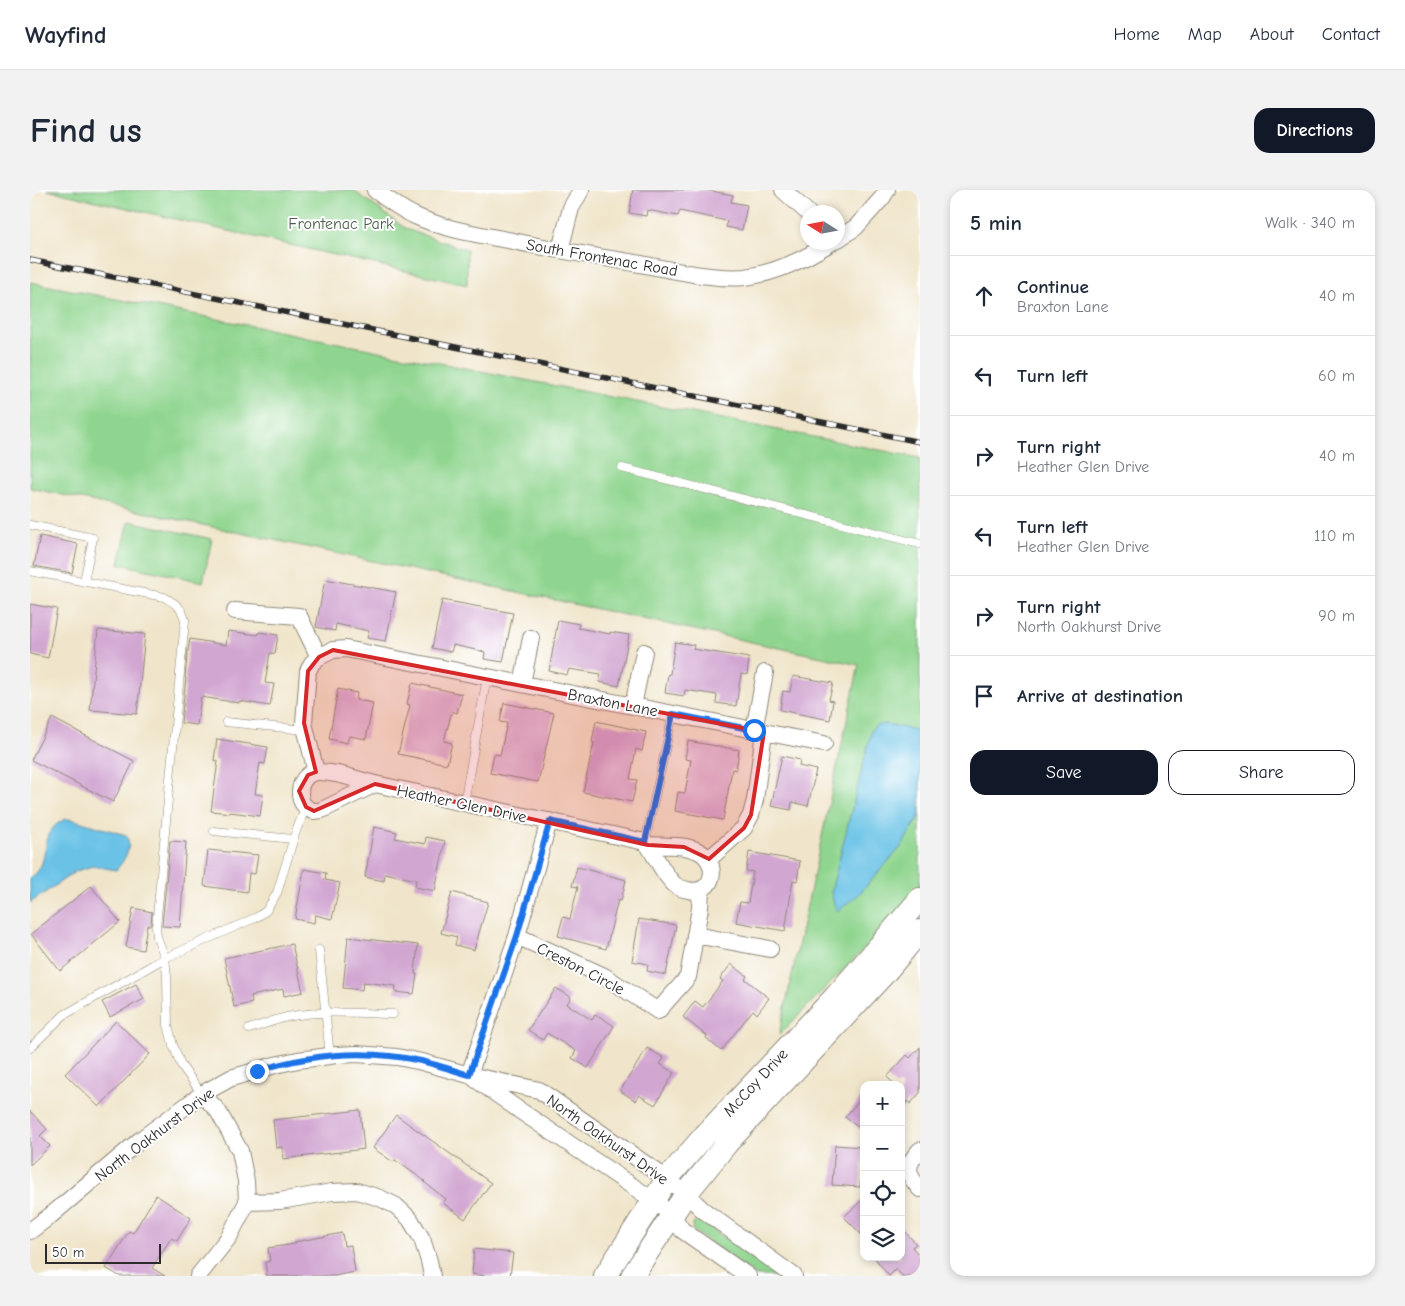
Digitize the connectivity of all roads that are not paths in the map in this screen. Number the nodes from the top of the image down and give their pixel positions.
1 (375, 190) edge
2 (581, 190) edge
3 (783, 190) edge
4 (887, 190) edge
5 (800, 206) edge
6 (845, 234) edge
7 (560, 250) junction
8 (819, 250) edge
9 (622, 468) dead end
10 (30, 525) edge
11 (920, 544) edge
12 (30, 571) edge
13 (84, 581) junction
14 (235, 611) dead end
15 (531, 638) dead end
16 (644, 652) dead end
17 (319, 656) junction
18 (765, 673) dead end
19 (487, 677) junction
20 (522, 684) junction
21 (633, 706) junction
22 (673, 714) junction
23 (226, 722) dead end
24 (305, 730) junction
25 (759, 731) junction
26 (824, 744) dead end
27 (316, 772) junction
28 (375, 784) junction
29 (464, 803) junction
30 (306, 807) junction
31 (550, 821) junction
32 (214, 831) dead end
33 (293, 839) junction
34 (646, 844) junction
35 (709, 859) junction
36 (701, 890) junction
37 (920, 899) edge
38 (920, 931) edge
39 (517, 936) junction
40 (695, 936) junction
41 (770, 949) dead end
42 (319, 950) dead end
43 (165, 958) junction
44 (325, 1013) junction
45 (393, 1014) dead end
46 (249, 1029) dead end
47 (30, 1048) edge
48 (330, 1056) junction
49 (469, 1075) junction
50 (202, 1094) junction
51 (920, 1150) edge
52 (667, 1178) junction
53 (920, 1189) edge
54 (686, 1194) junction
55 (653, 1200) junction
56 (247, 1202) junction
57 (672, 1216) junction
58 (30, 1231) edge
59 (198, 1276) edge
60 (432, 1276) edge
61 (605, 1276) edge
62 (632, 1276) edge
63 (748, 1276) edge
64 (794, 1276) edge

1 - 7 street, South Frontenac Road
2 - 7 street
3 - 5 street
4 - 6 street
7 - 8 street, South Frontenac Road
9 - 11 lane
10 - 13 lane
12 - 13 lane
13 - 43 lane
14 - 17 street
15 - 20 street
16 - 21 street
17 - 19 street, Braxton Lane
17 - 24 street
18 - 25 street
19 - 20 street, Braxton Lane
19 - 29 lane
20 - 21 street, Braxton Lane
21 - 22 street, Braxton Lane
22 - 25 street, Braxton Lane
22 - 34 lane
23 - 24 lane
24 - 27 street
25 - 26 street, Braxton Lane
25 - 35 street
27 - 28 street, Heather Glen Drive
27 - 30 street
28 - 29 street, Heather Glen Drive
28 - 30 street, Heather Glen Drive
29 - 31 street, Heather Glen Drive
30 - 33 lane
31 - 34 street, Heather Glen Drive
31 - 39 street, Heather Glen Drive
32 - 33 lane
33 - 43 lane
34 - 35 street, Heather Glen Drive
34 - 36 street
35 - 36 street
36 - 40 street, Creston Circle
37 - 52 street, McCoy Drive
38 - 54 street, McCoy Drive
39 - 40 street, Creston Circle
39 - 49 street, Heather Glen Drive
40 - 41 street
42 - 44 lane
43 - 47 lane
43 - 50 lane
44 - 45 lane
44 - 46 lane
44 - 48 lane
48 - 49 street, North Oakhurst Drive
48 - 50 street, North Oakhurst Drive
49 - 52 street, North Oakhurst Drive
49 - 55 street, North Oakhurst Drive
50 - 56 street
50 - 58 street, North Oakhurst Drive
51 - 53 street
52 - 54 street, North Oakhurst Drive
52 - 55 street, McCoy Drive
54 - 57 street, McCoy Drive
54 - 64 street, North Oakhurst Drive
55 - 57 street, North Oakhurst Drive
55 - 61 street, McCoy Drive
56 - 59 street
56 - 60 street
57 - 62 street, McCoy Drive
57 - 63 street, North Oakhurst Drive

